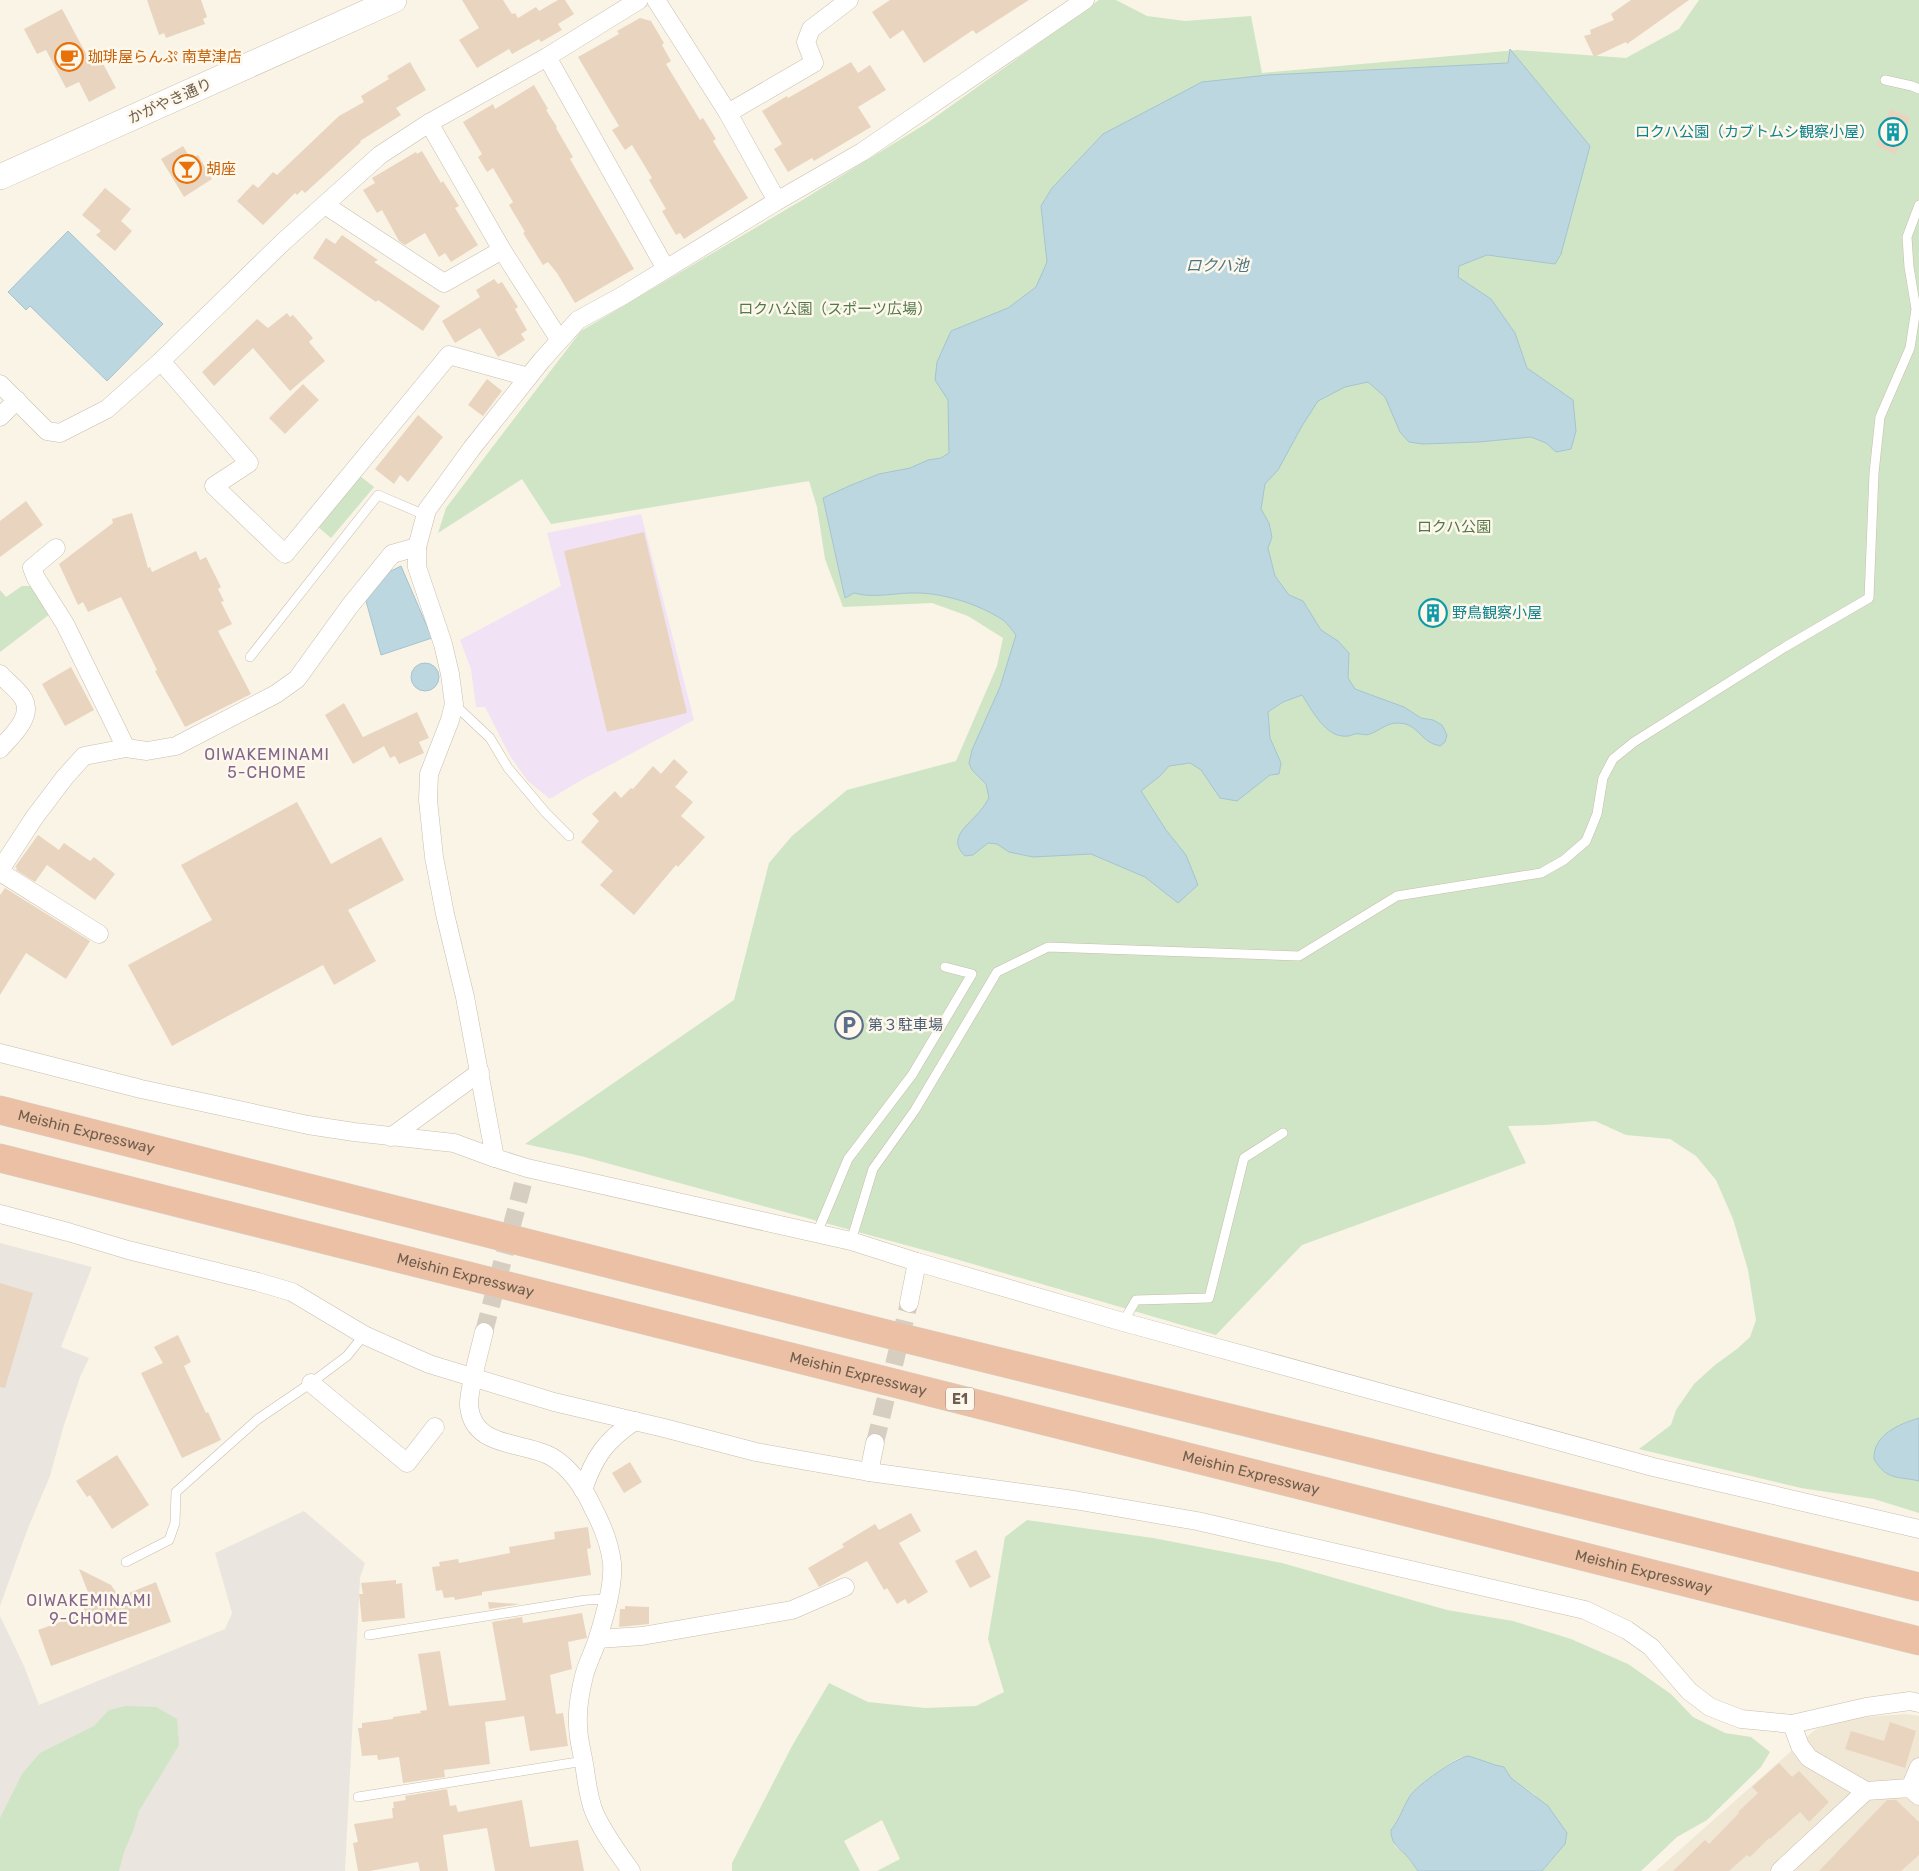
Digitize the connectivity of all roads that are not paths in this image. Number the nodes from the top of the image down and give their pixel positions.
1 (639, 0) edge
2 (656, 0) edge
3 (849, 0) edge
4 (1079, 1) edge
5 (384, 2) edge
6 (547, 57) junction
7 (1885, 80) dead end
8 (1919, 89) edge
9 (728, 113) junction
10 (429, 123) junction
11 (5, 171) edge
12 (777, 201) junction
13 (325, 205) junction
14 (1919, 205) edge
15 (502, 250) junction
16 (666, 269) junction
17 (559, 339) junction
18 (160, 361) junction
19 (528, 377) junction
20 (0, 384) edge
21 (17, 400) junction
22 (0, 417) edge
23 (425, 515) junction
24 (417, 547) junction
25 (56, 548) dead end
26 (250, 657) dead end
27 (0, 674) edge
28 (454, 704) junction
29 (126, 748) junction
30 (0, 750) edge
31 (569, 836) dead end
32 (0, 871) edge
33 (99, 934) dead end
34 (945, 967) dead end
35 (0, 1053) edge
36 (480, 1072) junction
37 (0, 1110) edge
38 (1283, 1133) dead end
39 (391, 1136) junction
40 (0, 1158) edge
41 (495, 1158) junction
42 (0, 1214) edge
43 (817, 1233) junction
44 (851, 1242) junction
45 (917, 1262) junction
46 (909, 1303) tunnel mouth
47 (1123, 1322) junction
48 (484, 1332) tunnel mouth
49 (364, 1335) junction
50 (474, 1377) junction
51 (311, 1383) junction
52 (635, 1421) junction
53 (435, 1427) dead end
54 (875, 1443) tunnel mouth
55 (869, 1472) junction
56 (583, 1490) junction
57 (1919, 1529) edge
58 (126, 1562) dead end
59 (844, 1587) dead end
60 (1919, 1587) edge
61 (608, 1599) junction
62 (369, 1635) dead end
63 (598, 1639) junction
64 (1919, 1641) edge
65 (1919, 1702) edge
66 (1792, 1724) junction
67 (584, 1760) junction
68 (1919, 1767) edge
69 (1866, 1791) junction
70 (1915, 1792) edge
71 (358, 1797) dead end
72 (631, 1871) edge
73 (1780, 1871) edge

1 - 6 street
2 - 9 street
3 - 9 street
4 - 12 street
5 - 11 street, かがやき通り
6 - 10 street
6 - 16 street
7 - 8 lane
9 - 12 street
10 - 13 street
10 - 15 street
12 - 16 street
13 - 15 street
13 - 18 street
14 - 44 lane
15 - 17 street
16 - 17 street
17 - 19 street
18 - 19 street
18 - 21 street
19 - 23 street
20 - 21 street
21 - 22 street
23 - 24 street
23 - 26 lane
24 - 28 street
24 - 29 street
25 - 29 street
27 - 30 street
28 - 31 lane
28 - 36 street
29 - 32 street
32 - 33 street
34 - 43 lane
35 - 39 street
36 - 39 street
36 - 41 street
37 - 60 highway, Meishin Expressway
38 - 47 lane
39 - 41 street
40 - 64 highway, Meishin Expressway / E1
41 - 43 street
42 - 49 street
43 - 44 street
44 - 45 street
45 - 46 street
45 - 47 street
47 - 57 street
48 - 50 street
49 - 50 street
49 - 51 lane
50 - 52 street
50 - 56 street
51 - 53 street
51 - 58 lane
52 - 55 street
52 - 56 street
54 - 55 street
55 - 66 street
56 - 61 street
59 - 63 street
61 - 62 lane
61 - 63 street
63 - 67 street
65 - 66 street
66 - 69 street
67 - 71 lane
67 - 72 street
68 - 70 street
69 - 70 street
69 - 73 street

